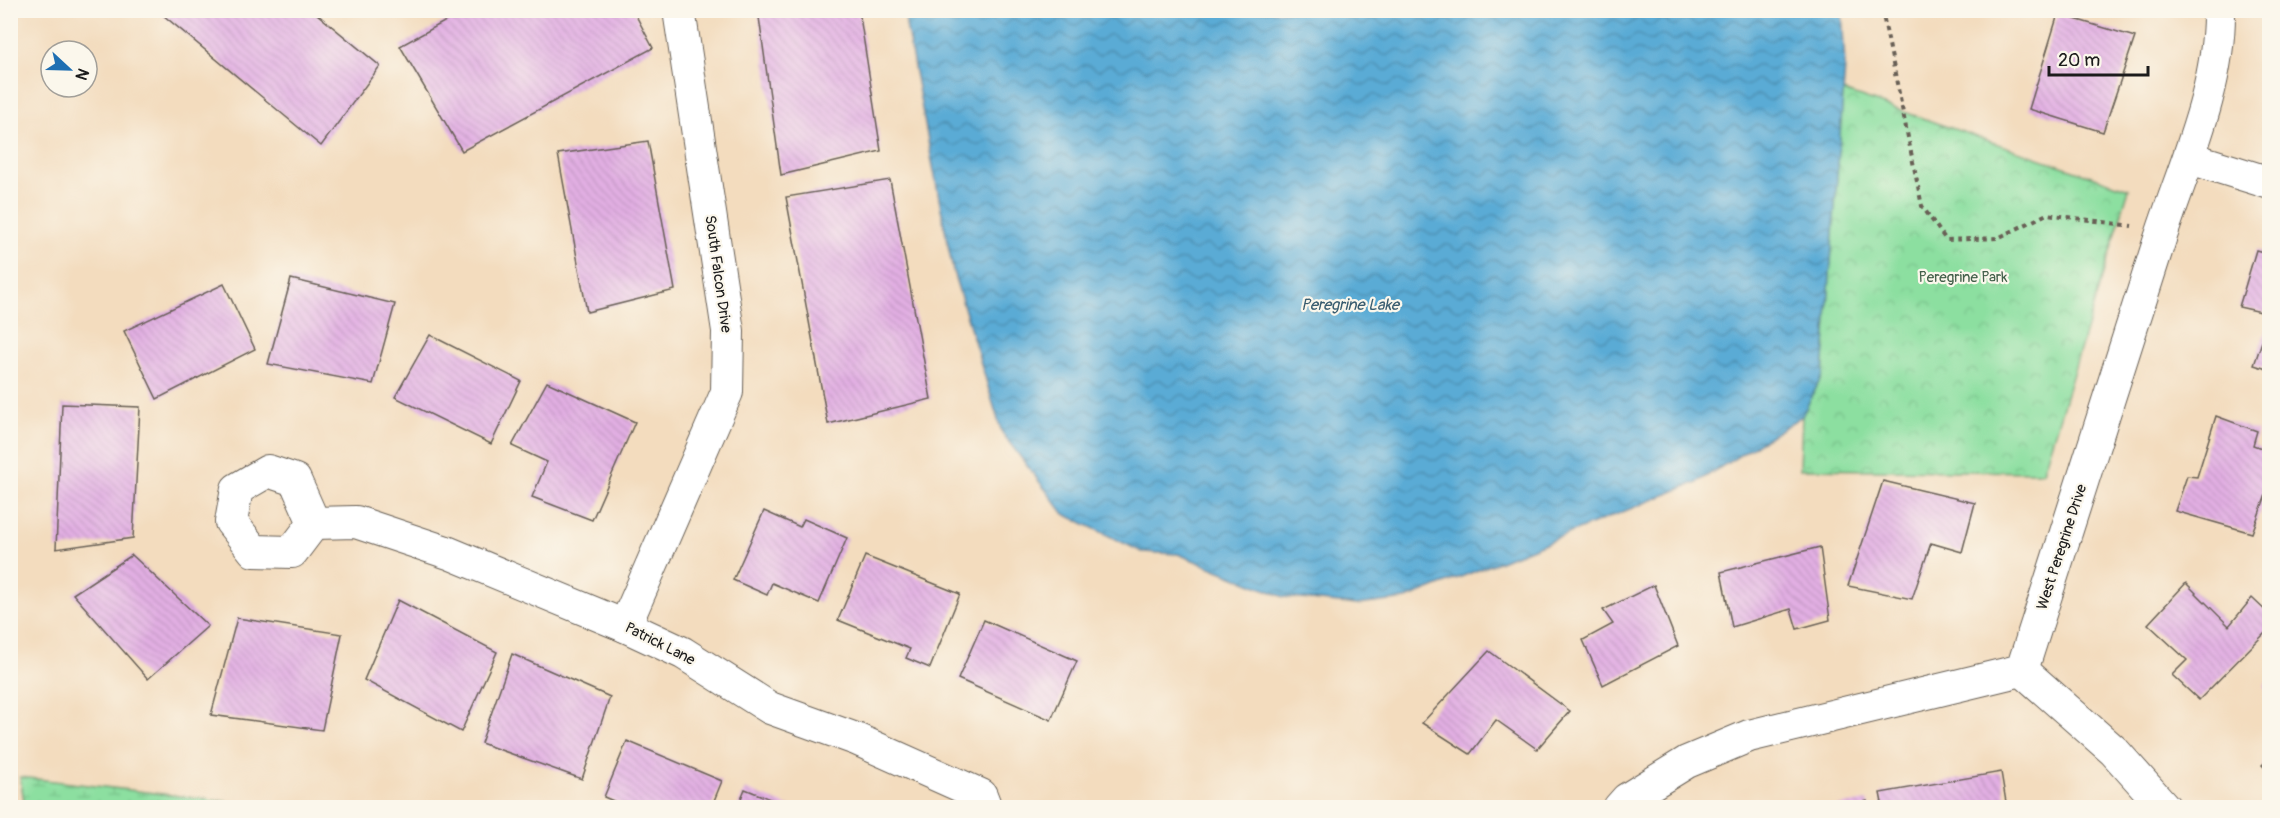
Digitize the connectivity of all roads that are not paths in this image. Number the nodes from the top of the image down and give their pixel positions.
1 (679, 10) edge
2 (2219, 10) edge
3 (2190, 158) junction
4 (2270, 183) edge
5 (314, 523) dead end
6 (625, 626) junction
7 (2022, 670) junction
8 (986, 807) edge
9 (1619, 807) edge
10 (2165, 807) edge

1 - 6 street, South Falcon Drive
2 - 3 street, West Peregrine Drive
3 - 4 street
3 - 7 street, West Peregrine Drive
5 - 6 street, Patrick Lane
6 - 8 street, Patrick Lane
7 - 9 street
7 - 10 street

